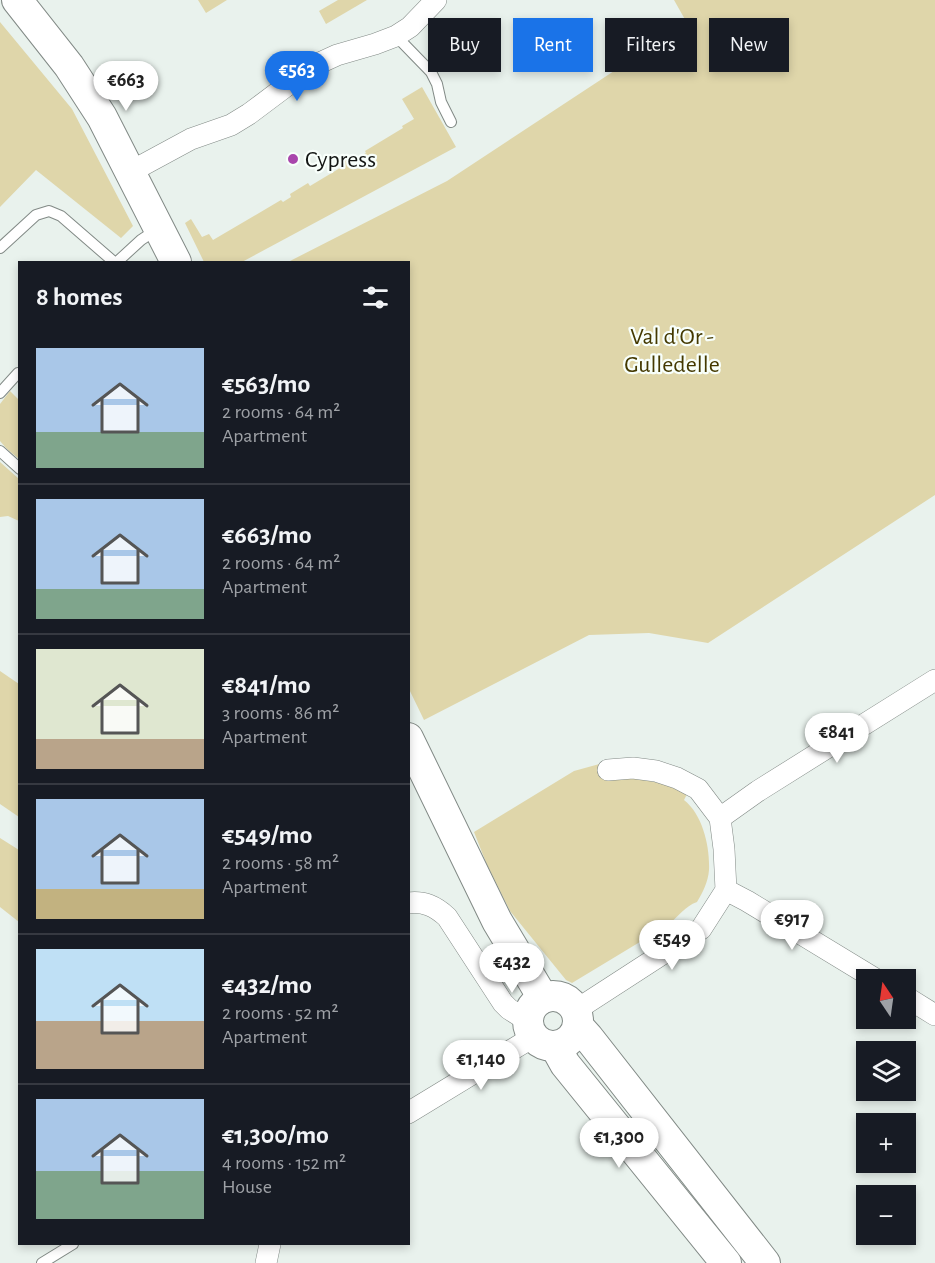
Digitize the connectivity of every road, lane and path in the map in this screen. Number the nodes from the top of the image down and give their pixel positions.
1 (17, 0) edge
2 (436, 0) edge
3 (396, 36) junction
4 (451, 122) dead end
5 (130, 172) junction
6 (159, 228) junction
7 (0, 249) edge
8 (115, 261) edge
9 (117, 261) edge
10 (176, 261) edge
11 (18, 373) edge
12 (0, 393) edge
13 (0, 451) edge
14 (18, 467) edge
15 (935, 680) edge
16 (410, 742) edge
17 (608, 770) dead end
18 (720, 818) junction
19 (726, 890) junction
20 (410, 903) edge
21 (859, 969) edge
22 (916, 1003) edge
23 (935, 1015) edge
24 (577, 1018) junction
25 (540, 1025) junction
26 (410, 1112) edge
27 (71, 1245) edge
28 (270, 1245) edge
29 (42, 1263) edge
30 (266, 1263) edge
31 (726, 1263) edge
32 (765, 1263) edge

1 - 5 street
2 - 3 street
3 - 4 lane
3 - 5 street
5 - 6 street
6 - 9 lane
6 - 10 street
7 - 8 lane
11 - 12 lane
13 - 14 lane
15 - 18 street
16 - 25 street
17 - 18 street
18 - 19 street
19 - 21 street
19 - 24 street
20 - 25 street
22 - 23 street
24 - 25 street
24 - 25 street
24 - 32 street
25 - 26 street
25 - 31 street
27 - 29 lane
28 - 30 street

